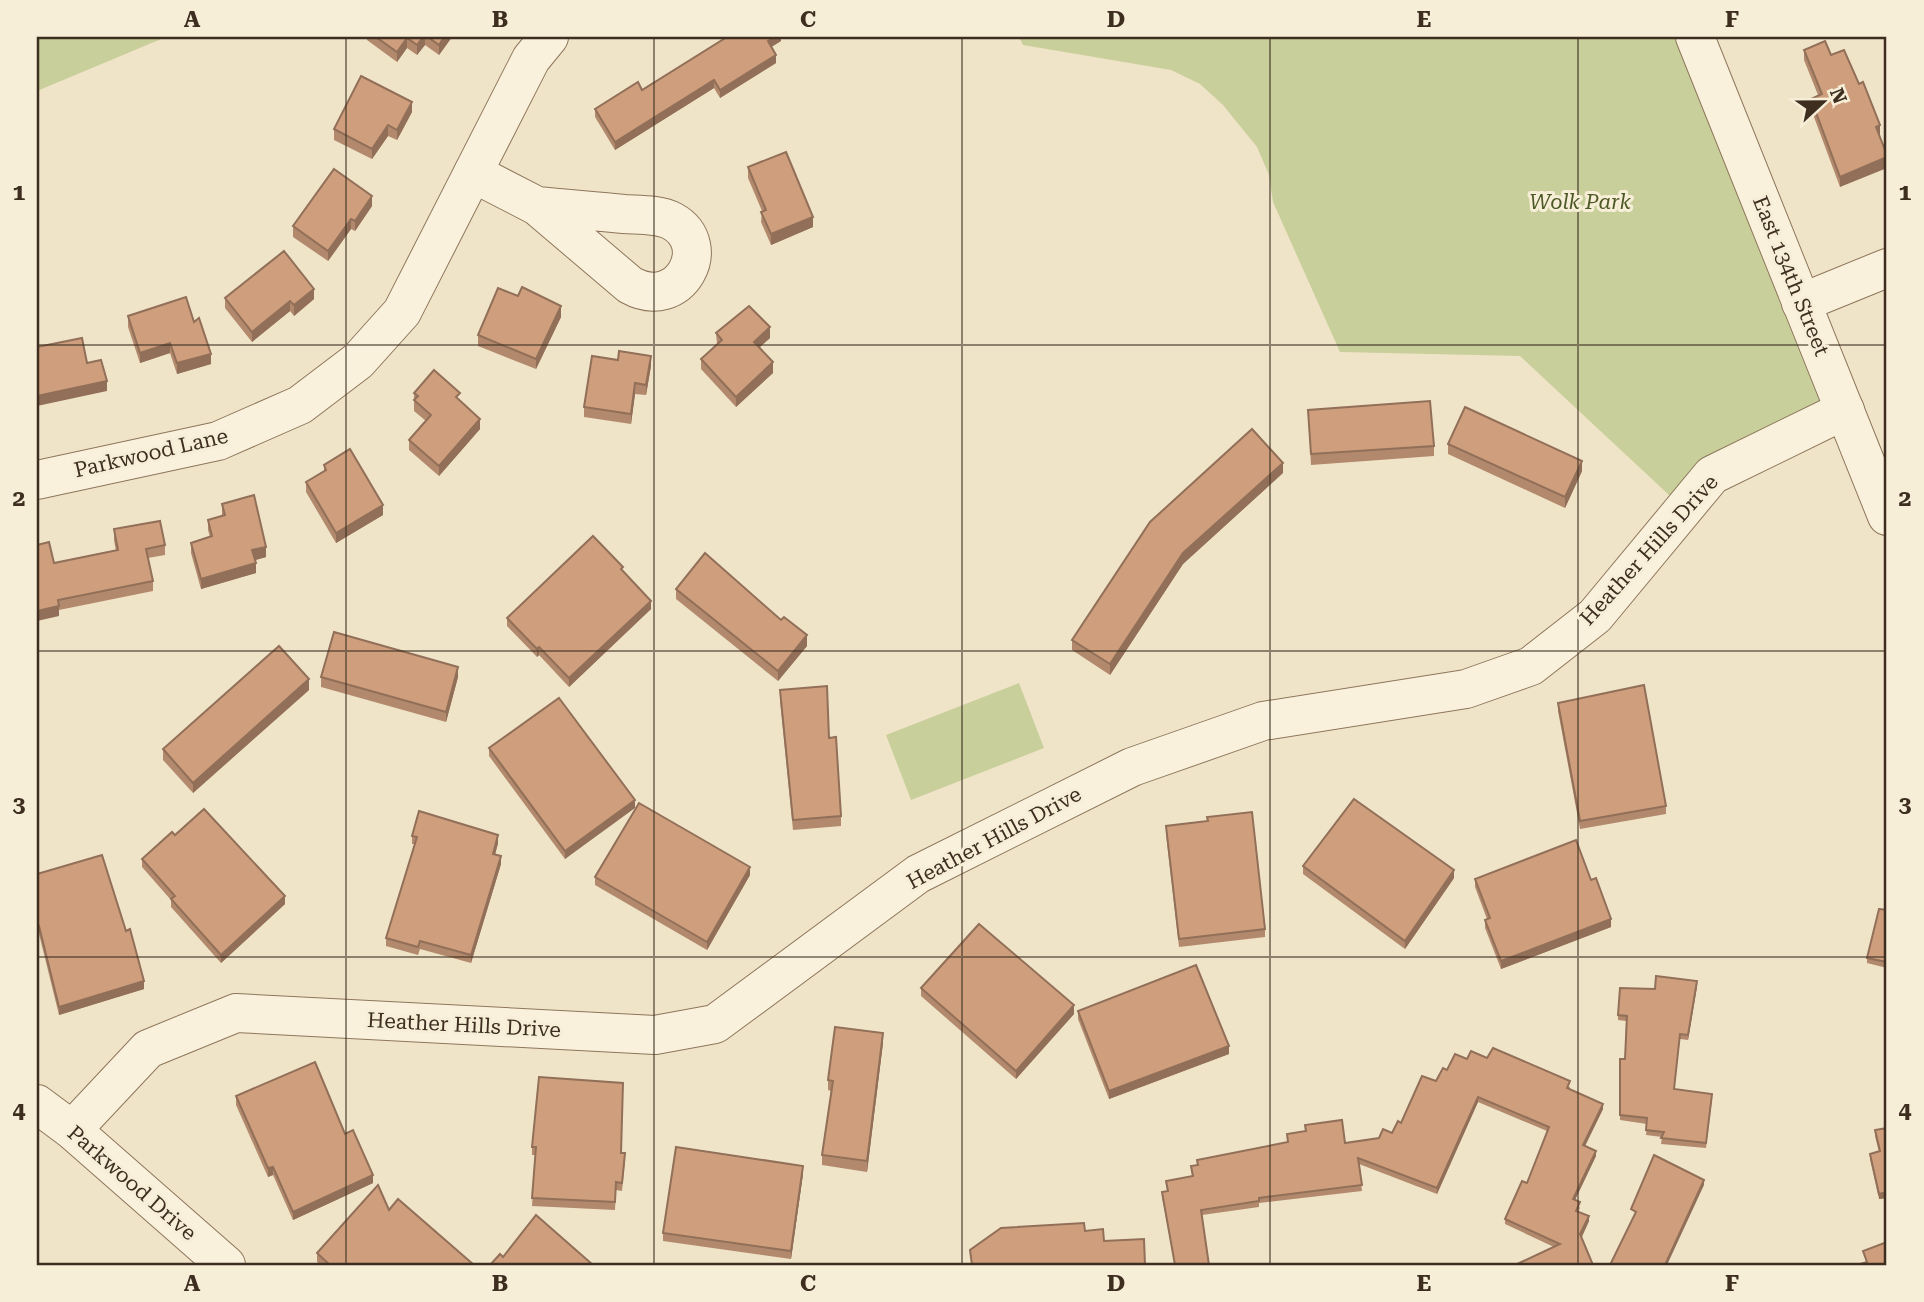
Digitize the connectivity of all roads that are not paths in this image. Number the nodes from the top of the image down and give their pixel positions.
1 (548, 37) edge
2 (1695, 37) edge
3 (473, 173) junction
4 (537, 206) dead end
5 (1887, 268) edge
6 (1801, 303) junction
7 (1845, 410) junction
8 (37, 480) edge
9 (1887, 516) edge
10 (37, 1104) edge
11 (72, 1130) junction
12 (226, 1265) edge

1 - 3 street, Parkwood Lane
2 - 6 street, East 134th Street
3 - 4 street
3 - 8 street, Parkwood Lane
5 - 6 street
6 - 7 street, East 134th Street
7 - 9 street, East 134th Street
7 - 11 street, Heather Hills Drive
10 - 11 street, Parkwood Drive
11 - 12 street, Parkwood Drive

